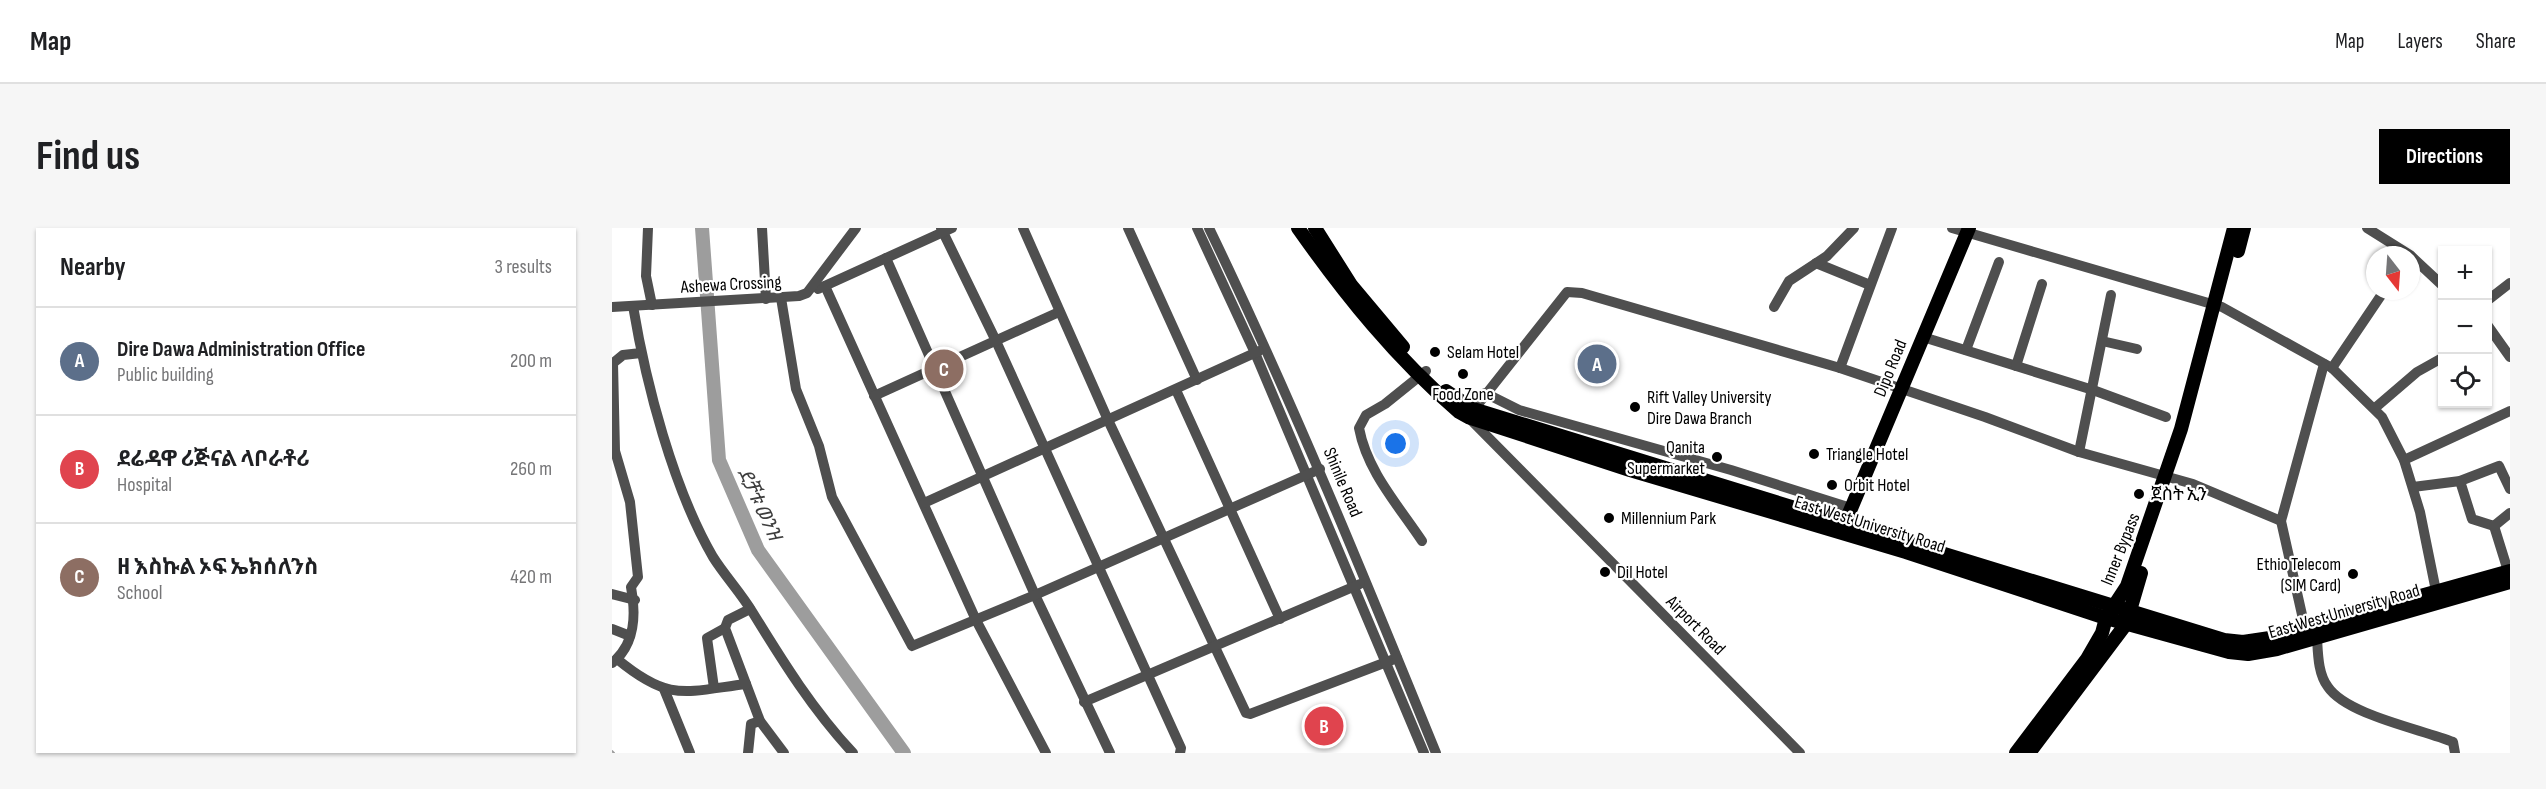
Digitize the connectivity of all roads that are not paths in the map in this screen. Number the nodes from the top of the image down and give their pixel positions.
1 (648, 228) edge
2 (762, 228) edge
3 (856, 228) edge
4 (1023, 228) edge
5 (1128, 228) edge
6 (1197, 228) edge
7 (1209, 228) edge
8 (1298, 228) edge
9 (1315, 228) edge
10 (1854, 228) edge
11 (1892, 228) edge
12 (1952, 228) edge
13 (2234, 228) edge
14 (2244, 228) edge
15 (2367, 228) edge
16 (946, 229) edge
17 (1968, 230) edge
18 (2395, 246) edge
19 (886, 258) junction
20 (1999, 262) dead end
21 (1816, 263) junction
22 (2420, 265) edge
23 (825, 269) junction
24 (838, 280) junction
25 (2438, 281) edge
26 (2510, 283) edge
27 (2042, 284) dead end
28 (1870, 285) junction
29 (825, 286) junction
30 (807, 293) junction
31 (2111, 295) dead end
32 (2492, 296) edge
33 (781, 298) junction
34 (766, 299) junction
35 (2377, 300) edge
36 (652, 305) junction
37 (633, 306) junction
38 (2217, 306) junction
39 (1774, 307) dead end
40 (612, 308) edge
41 (1059, 312) junction
42 (2492, 334) edge
43 (1923, 337) junction
44 (996, 341) junction
45 (2102, 341) junction
46 (1267, 347) junction
47 (2137, 349) dead end
48 (1966, 350) junction
49 (641, 353) junction
50 (1255, 353) junction
51 (2510, 357) edge
52 (2438, 360) edge
53 (2016, 366) junction
54 (2328, 366) junction
55 (935, 368) junction
56 (1840, 368) junction
57 (1422, 374) junction
58 (1197, 380) junction
59 (1176, 390) junction
60 (1901, 390) junction
61 (2094, 390) junction
62 (1485, 393) junction
63 (874, 396) junction
64 (2375, 408) junction
65 (2510, 411) edge
66 (1470, 413) junction
67 (2166, 417) dead end
68 (1108, 420) junction
69 (1046, 450) junction
70 (2079, 452) junction
71 (2404, 460) junction
72 (1320, 469) junction
73 (1307, 474) junction
74 (982, 476) junction
75 (2170, 479) junction
76 (2460, 481) junction
77 (2413, 488) junction
78 (2510, 489) edge
79 (924, 503) junction
80 (1231, 508) junction
81 (1851, 508) junction
82 (2510, 513) edge
83 (2281, 521) junction
84 (2494, 525) junction
85 (1843, 528) junction
86 (1164, 537) junction
87 (1422, 541) dead end
88 (1099, 567) junction
89 (2509, 575) edge
90 (1366, 580) junction
91 (1354, 587) junction
92 (2436, 591) junction
93 (612, 594) edge
94 (1035, 595) junction
95 (635, 600) junction
96 (2115, 606) junction
97 (750, 609) junction
98 (2128, 617) junction
99 (2106, 618) junction
100 (1280, 619) junction
101 (976, 620) junction
102 (725, 628) junction
103 (2305, 628) junction
104 (612, 629) edge
105 (630, 636) junction
106 (2317, 638) junction
107 (1216, 646) junction
108 (1397, 658) junction
109 (615, 661) edge
110 (1386, 663) junction
111 (1150, 676) junction
112 (746, 684) junction
113 (714, 688) junction
114 (664, 689) junction
115 (1084, 702) junction
116 (760, 721) junction
117 (690, 753) edge
118 (747, 753) edge
119 (784, 753) edge
120 (853, 753) edge
121 (1046, 753) edge
122 (1110, 753) edge
123 (1180, 753) edge
124 (1424, 753) edge
125 (1436, 753) edge
126 (1800, 753) edge
127 (2016, 753) edge
128 (2029, 753) edge
129 (2455, 753) edge

1 - 36 street
2 - 34 street
3 - 23 street, Ashewa Crossing
4 - 41 street
5 - 58 street
6 - 50 street, Shinile Road
7 - 46 street, Shinile Road
8 - 57 main road, East West University Road
9 - 57 main road, East West University Road
10 - 21 street
11 - 28 street
12 - 17 street
13 - 38 main road, Inner Bypass
14 - 38 main road, Inner Bypass
15 - 18 street
16 - 19 street
16 - 44 street
17 - 38 street
17 - 43 main road, Dipo Road
19 - 24 street
19 - 55 street
20 - 48 street
21 - 28 street
21 - 39 street
22 - 25 street
23 - 24 street
23 - 30 street, Ashewa Crossing
24 - 29 street
26 - 32 street
27 - 53 street
28 - 56 street
29 - 30 street
29 - 63 street
30 - 33 street, Ashewa Crossing
31 - 45 street
33 - 34 street, Ashewa Crossing
33 - 101 street
34 - 36 street, Ashewa Crossing
35 - 54 street
36 - 37 street, Ashewa Crossing
37 - 40 street, Ashewa Crossing
37 - 49 street
38 - 54 street
38 - 75 main road, Inner Bypass
41 - 44 street
41 - 68 street
42 - 51 street
43 - 48 street
43 - 60 main road, Dipo Road
44 - 55 street
44 - 69 street
45 - 47 street
45 - 61 street
46 - 50 street
46 - 72 street, Shinile Road
48 - 53 street
49 - 95 street
49 - 97 street
50 - 58 street
50 - 73 street, Shinile Road
52 - 64 street
53 - 61 street
54 - 64 street
54 - 83 street
55 - 63 street
55 - 74 street
56 - 60 street
56 - 62 street
57 - 66 main road, East West University Road
57 - 87 street
58 - 59 street
59 - 68 street
59 - 80 street
60 - 70 street
60 - 81 main road, Dipo Road
61 - 67 street
61 - 70 street
62 - 66 street
62 - 81 street
63 - 79 street
64 - 71 street
65 - 71 street
66 - 85 main road, East West University Road
66 - 126 street, Airport Road
68 - 69 street
68 - 86 street
69 - 74 street
69 - 88 street
70 - 75 street
71 - 77 street
72 - 73 street
72 - 90 street, Shinile Road
73 - 80 street
73 - 91 street, Shinile Road
74 - 79 street
74 - 94 street
75 - 83 street
75 - 96 main road, Inner Bypass
75 - 98 main road, Inner Bypass
76 - 77 street
76 - 78 street
76 - 84 street
77 - 92 street
79 - 101 street
80 - 86 street
80 - 100 street
81 - 85 main road, Dipo Road
82 - 84 street
83 - 103 street
84 - 89 street
85 - 96 main road, East West University Road
85 - 99 main road, East West University Road
86 - 88 street
86 - 107 street
88 - 94 street
88 - 111 street
89 - 92 main road, East West University Road
89 - 106 main road, East West University Road
90 - 91 street
90 - 108 street, Shinile Road
91 - 100 street
91 - 110 street, Shinile Road
92 - 103 main road, East West University Road
93 - 95 street
94 - 101 street
94 - 115 street
95 - 105 street
96 - 98 main road, East West University Road
96 - 99 main road, Inner Bypass
97 - 102 street
97 - 120 street
98 - 99 main road, East West University Road
98 - 103 main road, East West University Road
98 - 106 main road, East West University Road
98 - 128 main road, Inner Bypass
99 - 127 main road, Inner Bypass
100 - 107 street
101 - 121 street
102 - 112 street
102 - 113 street
104 - 105 street
105 - 109 street
106 - 129 street
107 - 110 street
107 - 111 street
108 - 110 street
108 - 125 street, Shinile Road
109 - 114 street
110 - 124 street, Shinile Road
111 - 115 street
111 - 123 street
112 - 113 street
112 - 116 street
113 - 114 street
114 - 117 street
115 - 122 street
116 - 118 street
116 - 119 street

